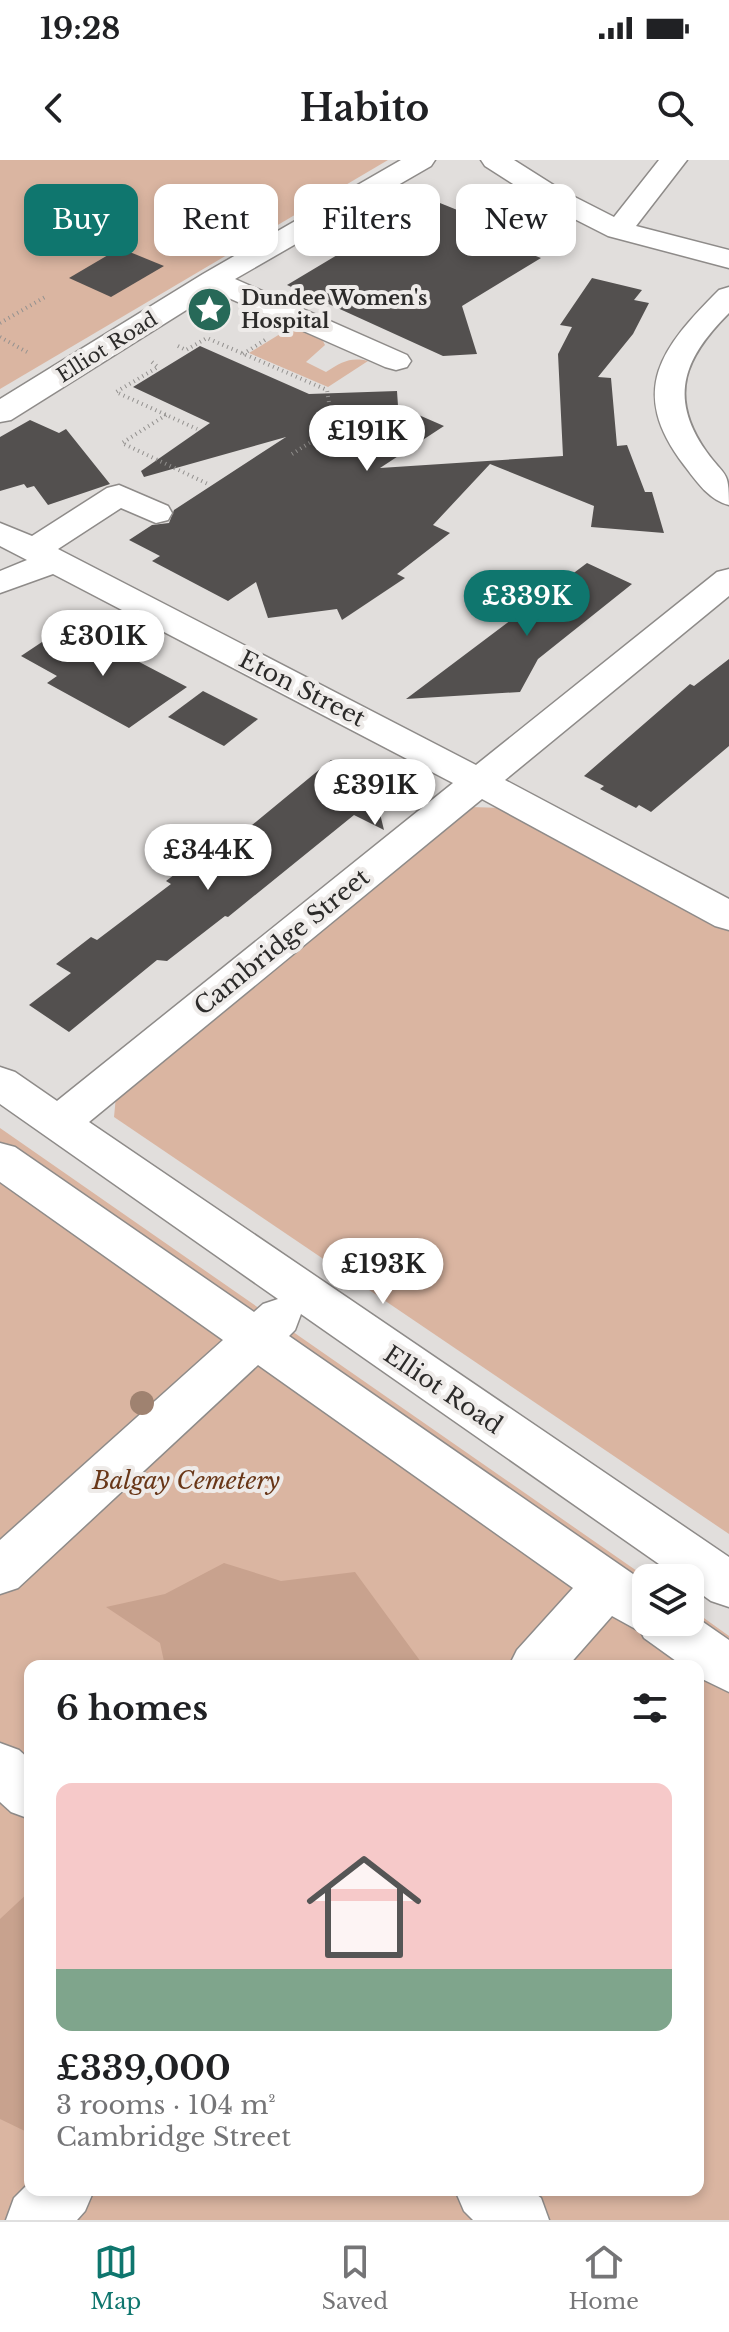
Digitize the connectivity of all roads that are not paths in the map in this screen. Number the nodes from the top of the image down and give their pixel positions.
1 (421, 160) edge
2 (495, 160) edge
3 (673, 160) edge
4 (618, 230) junction
5 (729, 259) edge
6 (213, 280) junction
7 (729, 296) edge
8 (396, 361) dead end
9 (0, 413) edge
10 (729, 495) edge
11 (156, 513) dead end
12 (0, 533) edge
13 (44, 555) junction
14 (729, 579) edge
15 (0, 583) edge
16 (480, 782) junction
17 (729, 916) edge
18 (0, 1083) edge
19 (59, 1123) junction
20 (0, 1159) edge
21 (304, 1295) junction
22 (258, 1338) junction
23 (0, 1572) edge
24 (729, 1585) edge
25 (627, 1597) edge
26 (682, 1636) edge
27 (543, 1660) edge
28 (729, 1669) edge
29 (0, 1768) edge
30 (24, 1789) edge
31 (58, 2196) edge
32 (492, 2196) edge
33 (36, 2220) edge
34 (519, 2220) edge

1 - 6 street, Elliot Road
2 - 4 street
3 - 4 street
4 - 5 street
6 - 8 street
6 - 9 street, Elliot Road
7 - 10 street
11 - 13 street
12 - 13 street, Eton Street
13 - 15 street
13 - 16 street, Eton Street
14 - 16 street, Cambridge Street
16 - 17 street, Eton Street
16 - 19 street, Cambridge Street
18 - 19 street, Elliot Road
19 - 21 street, Elliot Road
20 - 22 street
21 - 22 street
21 - 24 street, Elliot Road
22 - 23 street
22 - 25 street
25 - 27 street
26 - 28 street
29 - 30 street
31 - 33 street
32 - 34 street

